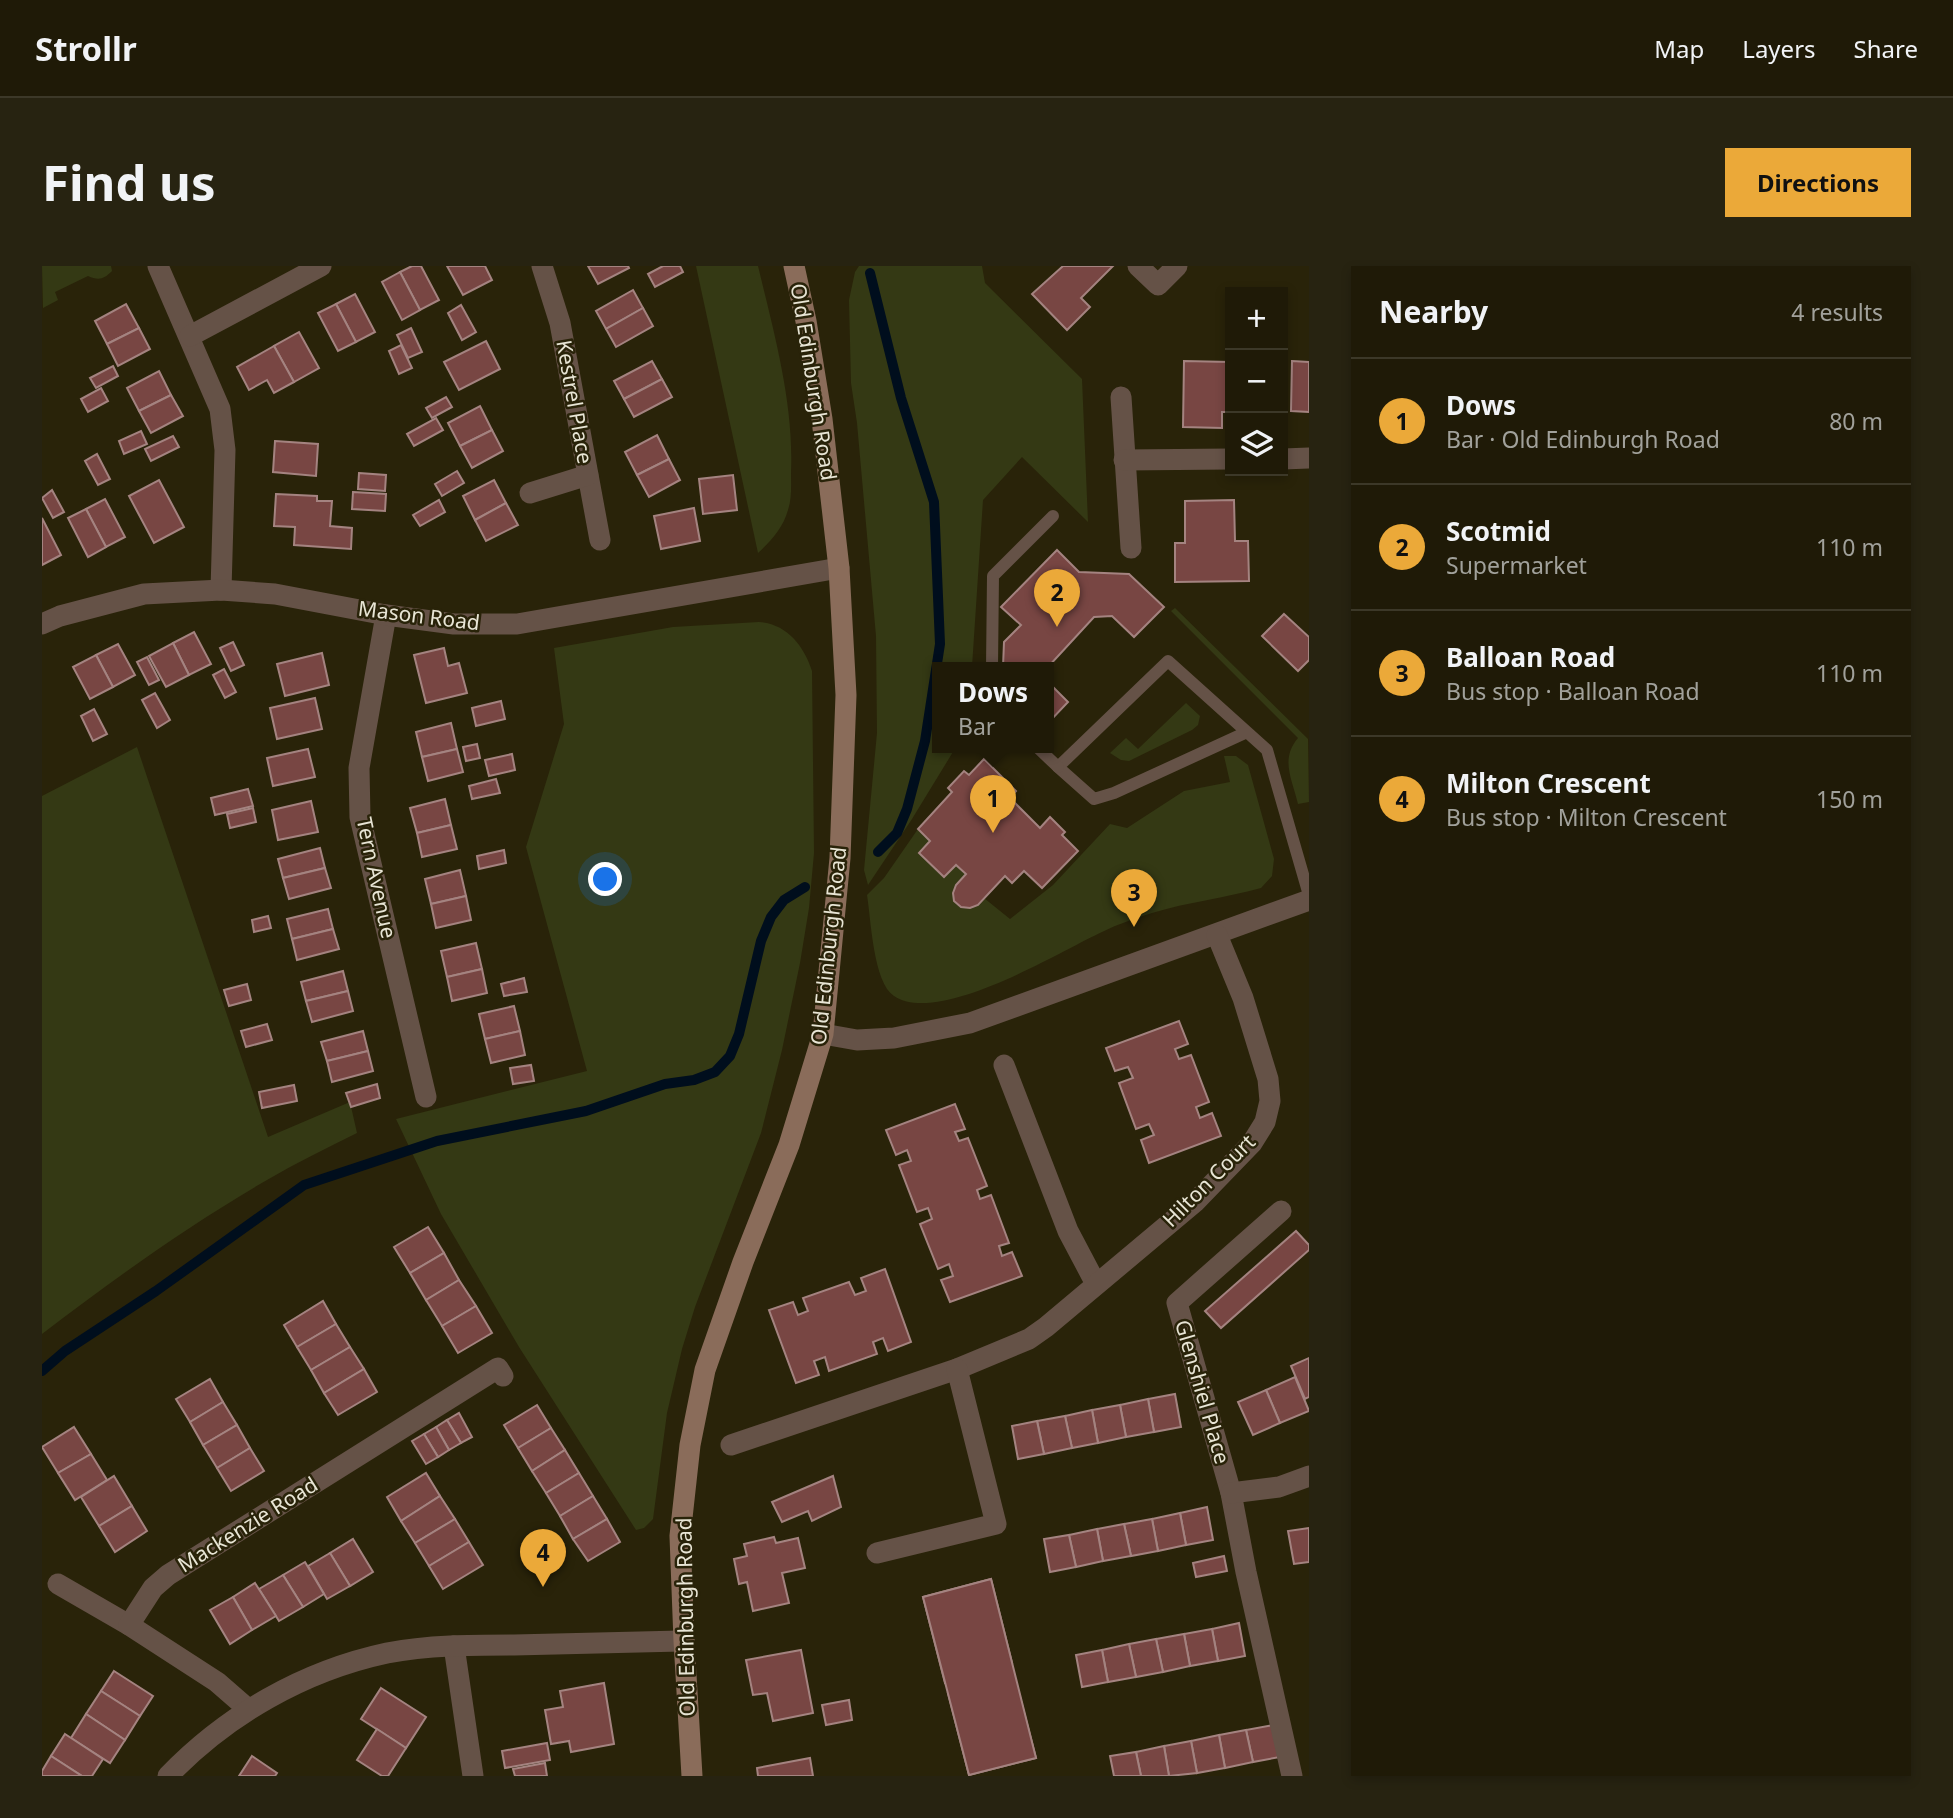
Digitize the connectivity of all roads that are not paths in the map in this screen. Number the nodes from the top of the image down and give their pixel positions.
1 (158, 266) edge
2 (321, 266) edge
3 (542, 266) edge
4 (794, 266) edge
5 (1138, 266) edge
6 (1177, 266) edge
7 (190, 336) junction
8 (1121, 397) dead end
9 (1309, 458) edge
10 (1225, 459) edge
11 (1288, 459) edge
12 (1124, 460) junction
13 (588, 475) junction
14 (530, 493) dead end
15 (1053, 516) dead end
16 (600, 540) dead end
17 (1131, 548) dead end
18 (839, 568) junction
19 (221, 590) junction
20 (386, 615) junction
21 (42, 624) edge
22 (992, 662) edge
23 (1247, 732) junction
24 (1043, 753) edge
25 (1058, 767) junction
26 (1309, 897) edge
27 (1217, 935) junction
28 (823, 1034) junction
29 (1004, 1065) dead end
30 (426, 1097) dead end
31 (1281, 1211) dead end
32 (1096, 1284) junction
33 (957, 1369) junction
34 (503, 1376) dead end
35 (731, 1446) dead end
36 (1309, 1476) edge
37 (1231, 1493) junction
38 (877, 1553) dead end
39 (58, 1584) dead end
40 (129, 1625) junction
41 (684, 1641) junction
42 (454, 1646) junction
43 (248, 1709) junction
44 (168, 1776) edge
45 (473, 1776) edge
46 (692, 1776) edge
47 (1292, 1776) edge

1 - 7 street
2 - 7 street
3 - 13 street, Kestrel Place
4 - 18 street, Old Edinburgh Road
5 - 6 street
7 - 19 street
8 - 12 street
9 - 11 street
10 - 12 street
12 - 17 street
13 - 14 street
13 - 16 street, Kestrel Place
15 - 22 lane
18 - 20 street, Mason Road
18 - 28 street, Old Edinburgh Road
19 - 20 street, Mason Road
19 - 21 street, Mason Road
20 - 30 street, Tern Avenue
23 - 25 lane
23 - 25 lane
23 - 26 lane
24 - 25 lane
26 - 27 street
27 - 28 street
27 - 32 street, Hilton Court
28 - 41 street, Old Edinburgh Road
29 - 32 street
31 - 37 street, Glenshiel Place
32 - 33 street, Hilton Court
33 - 35 street, Hilton Court
33 - 38 street
34 - 40 street, Mackenzie Road
36 - 37 street, Glenshiel Place
37 - 47 street, Glenshiel Place
39 - 40 street
40 - 43 street
41 - 42 street
41 - 46 street, Old Edinburgh Road
42 - 43 street
42 - 45 street
43 - 44 street

